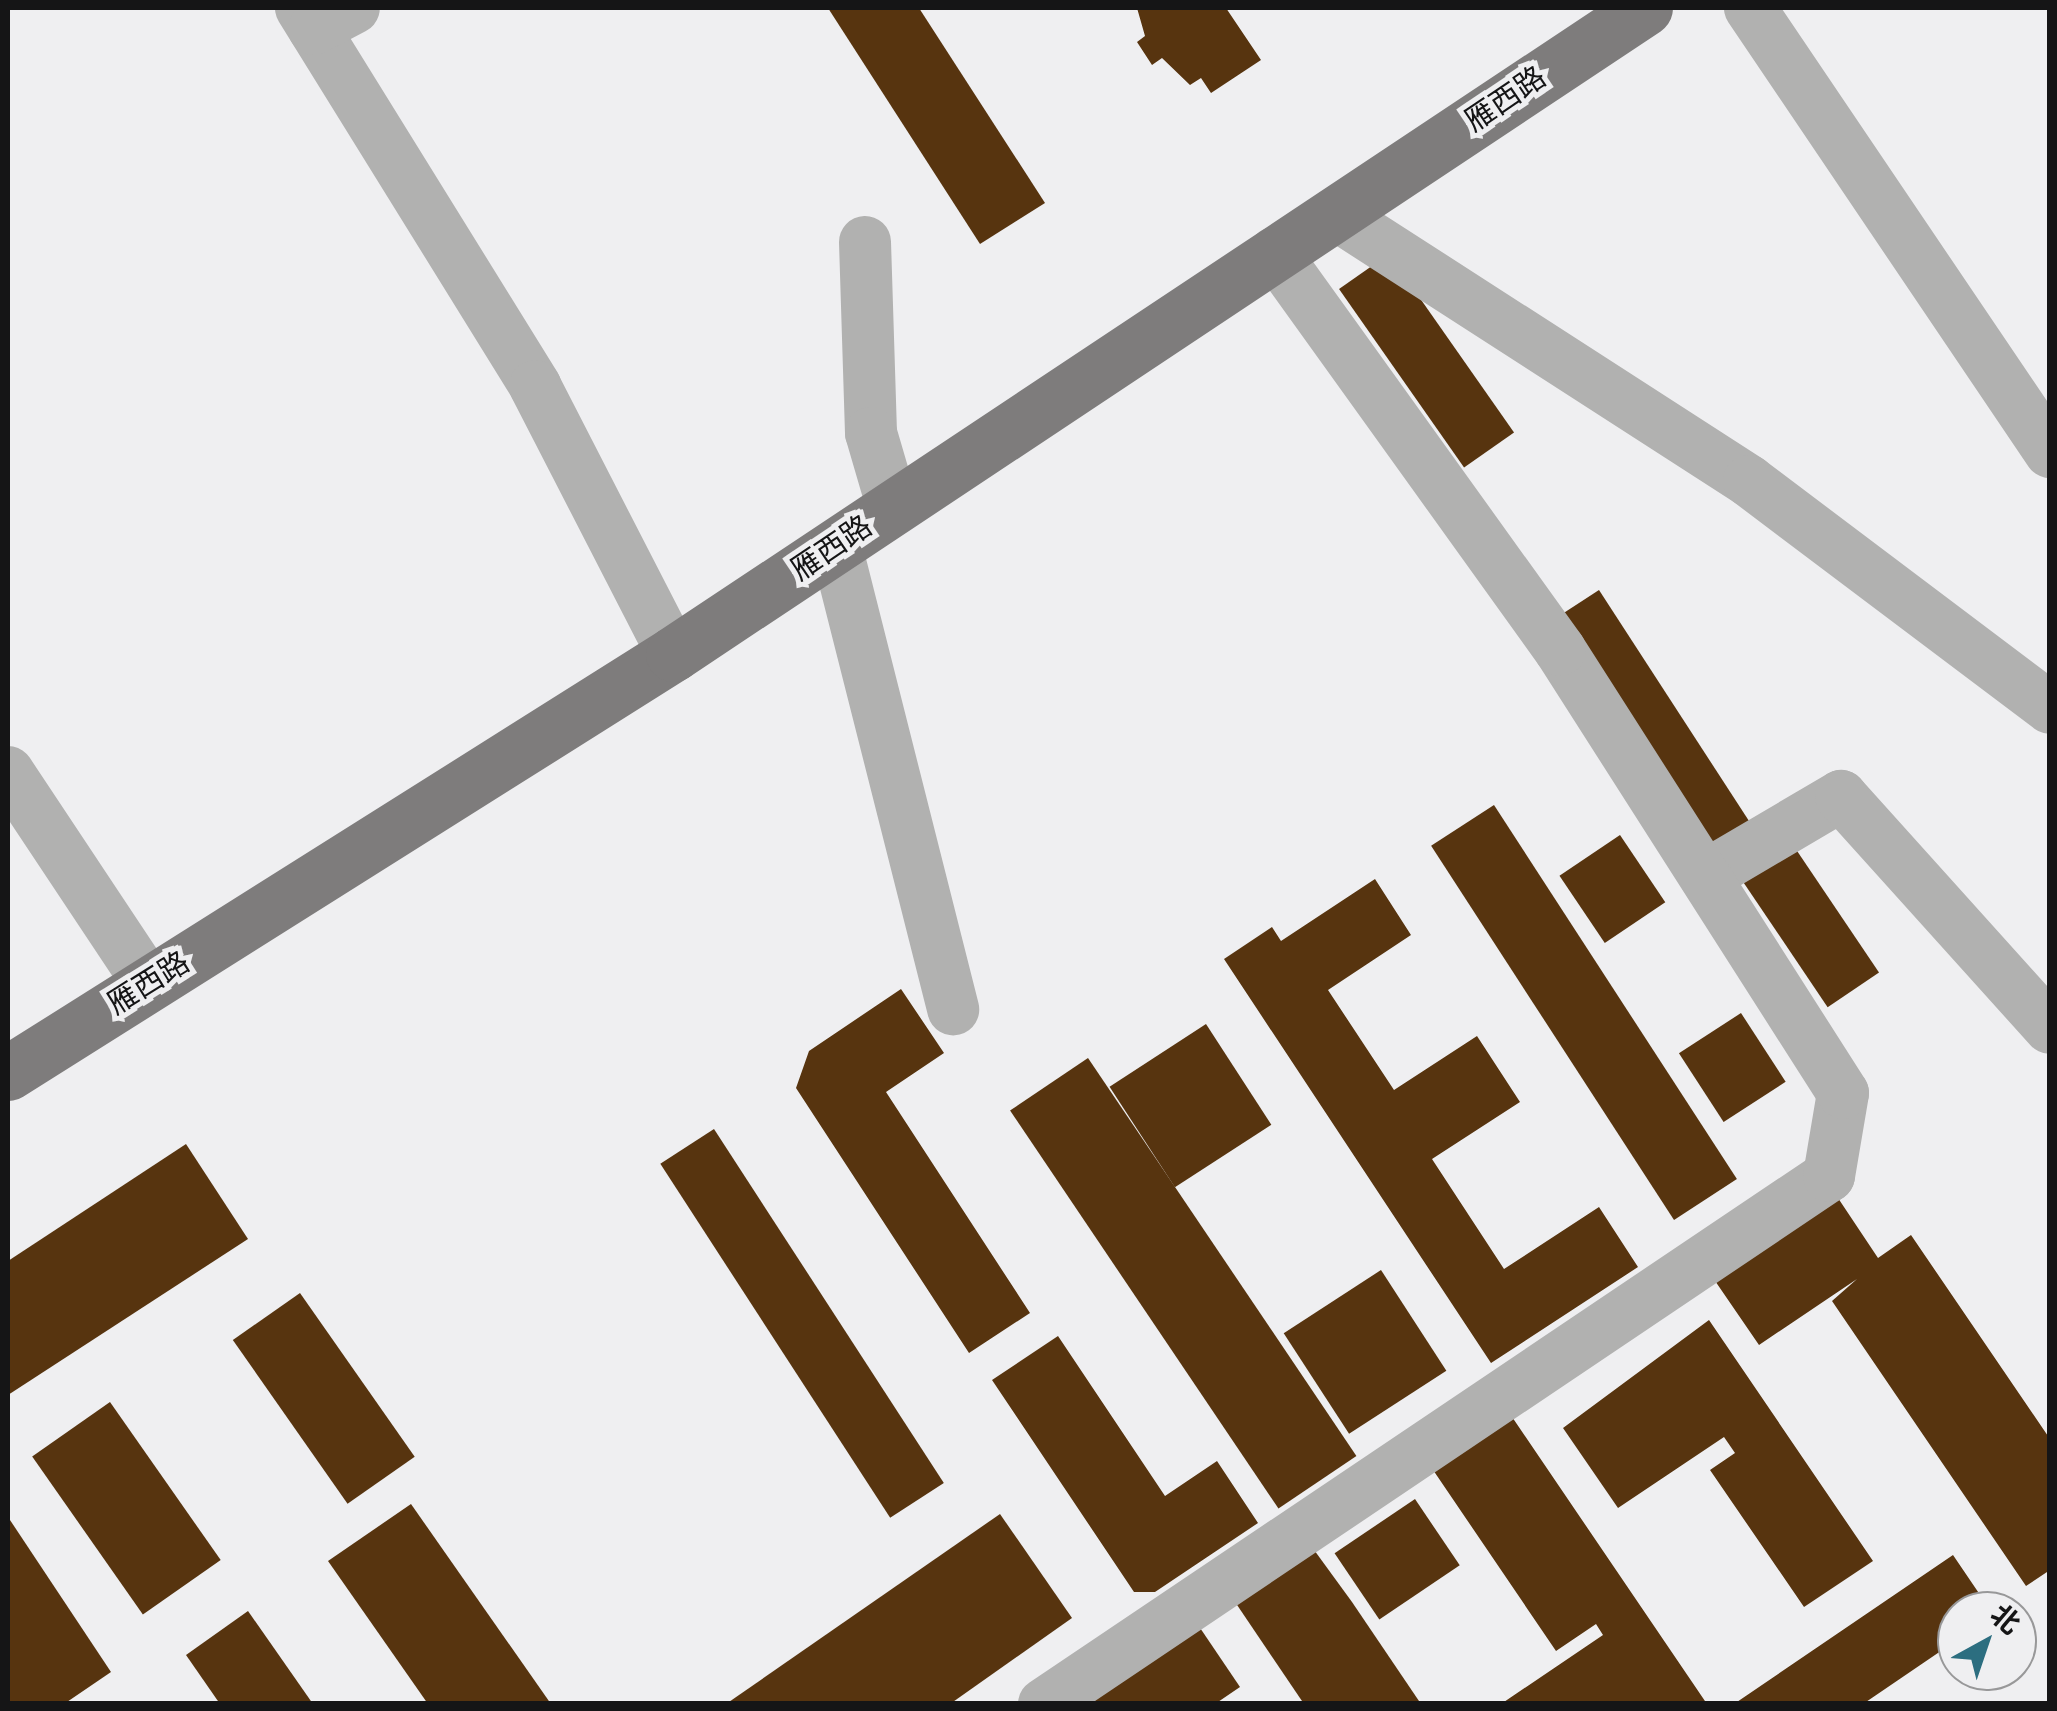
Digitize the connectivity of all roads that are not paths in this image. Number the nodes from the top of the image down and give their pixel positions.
1 (1645, 8) edge
2 (1750, 8) edge
3 (323, 15) edge
4 (1335, 214) junction
5 (865, 242) dead end
6 (1275, 253) junction
7 (2050, 452) edge
8 (892, 508) junction
9 (836, 546) junction
10 (672, 654) junction
11 (2050, 708) edge
12 (8, 772) edge
13 (1705, 876) junction
14 (149, 984) junction
15 (953, 1010) dead end
16 (2050, 1028) edge
17 (8, 1073) edge
18 (1044, 1704) edge

1 - 4 main road, 雁西路
2 - 7 street
3 - 10 street
4 - 6 main road, 雁西路
4 - 11 street
5 - 8 street
6 - 8 main road, 雁西路
6 - 13 street
8 - 9 main road, 雁西路
9 - 10 main road, 雁西路
9 - 15 street
10 - 14 main road, 雁西路
12 - 14 street
13 - 16 street
13 - 18 street
14 - 17 main road, 雁西路

